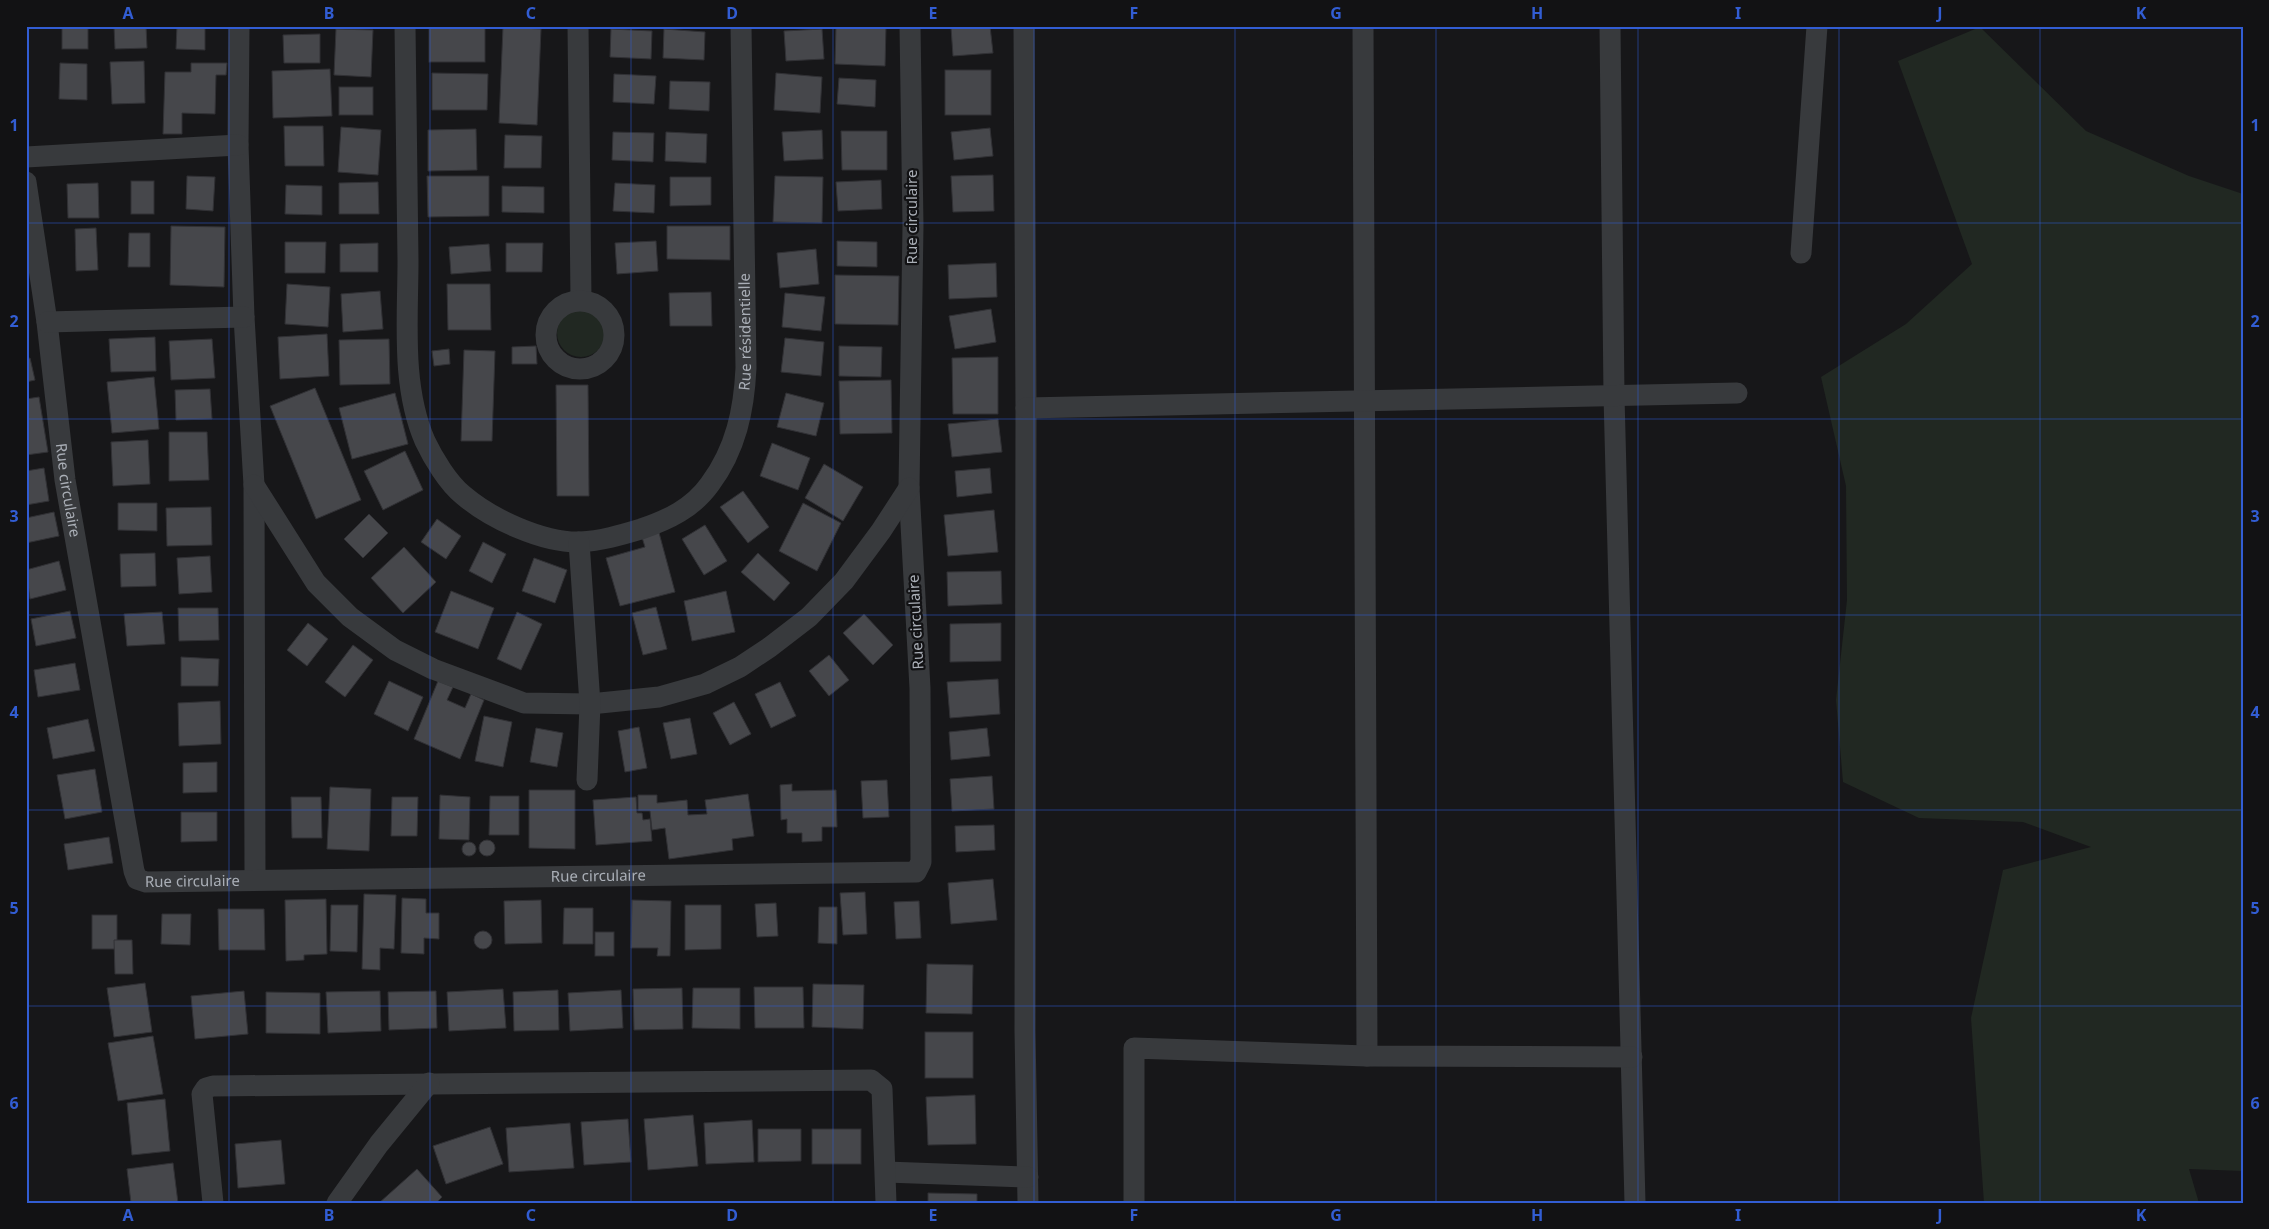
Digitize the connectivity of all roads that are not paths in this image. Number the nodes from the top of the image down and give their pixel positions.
1 (239, 26) edge
2 (405, 26) edge
3 (578, 26) edge
4 (741, 26) edge
5 (910, 26) edge
6 (1024, 26) edge
7 (1363, 26) edge
8 (1610, 26) edge
9 (1817, 26) edge
10 (238, 146) junction
11 (26, 157) edge
12 (26, 182) edge
13 (1801, 253) dead end
14 (581, 300) dead end
15 (244, 317) junction
16 (47, 322) junction
17 (1737, 393) dead end
18 (1614, 396) junction
19 (1365, 401) junction
20 (1026, 408) junction
21 (254, 485) junction
22 (909, 488) junction
23 (579, 542) junction
24 (590, 704) junction
25 (587, 780) dead end
26 (255, 879) junction
27 (1367, 1056) junction
28 (1632, 1058) junction
29 (429, 1083) junction
30 (886, 1172) junction
31 (1028, 1176) junction
32 (213, 1203) edge
33 (336, 1203) edge
34 (886, 1203) edge
35 (1028, 1203) edge
36 (1134, 1203) edge
37 (1636, 1203) edge

1 - 10 street
2 - 23 street, Rue résidentielle
3 - 14 street
4 - 23 street, Rue résidentielle
5 - 22 street, Rue circulaire
6 - 20 street
7 - 19 street
8 - 18 street
9 - 13 street
10 - 11 street
10 - 15 street
12 - 16 street, Rue circulaire
15 - 16 street
15 - 21 street
16 - 26 street, Rue circulaire
17 - 18 street
18 - 19 street
18 - 28 street
19 - 20 street
19 - 27 street
20 - 31 street
21 - 24 street
21 - 26 street
22 - 24 street
22 - 26 street, Rue circulaire
23 - 24 street
24 - 25 street
27 - 28 street
27 - 36 street
28 - 37 street
29 - 30 street
29 - 32 street
29 - 33 street
30 - 31 street
30 - 34 street
31 - 35 street

